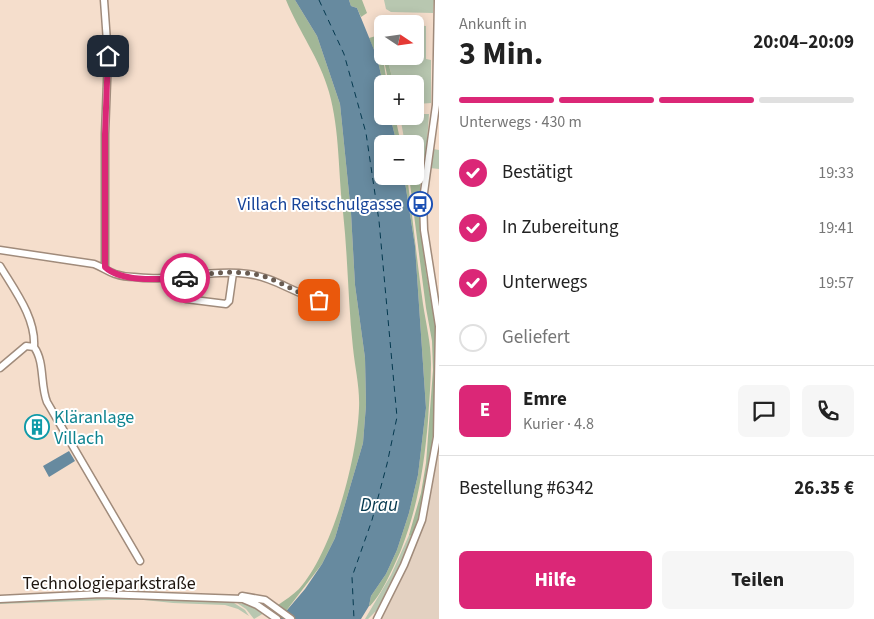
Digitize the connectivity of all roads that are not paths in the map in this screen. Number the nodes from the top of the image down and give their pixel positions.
1 (104, 0) edge
2 (438, 0) edge
3 (437, 106) edge
4 (0, 250) edge
5 (0, 266) edge
6 (105, 267) junction
7 (233, 273) junction
8 (184, 278) junction
9 (319, 300) dead end
10 (439, 326) edge
11 (34, 347) junction
12 (0, 368) edge
13 (140, 562) dead end
14 (218, 598) junction
15 (0, 599) edge
16 (277, 619) edge
17 (291, 619) edge
18 (377, 619) edge

1 - 6 street
2 - 3 street
3 - 10 street
4 - 6 street
5 - 11 street
6 - 8 street
7 - 8 street
7 - 8 street
7 - 9 street
10 - 18 street
11 - 12 street
11 - 13 street
14 - 15 street, Technologieparkstraße
14 - 16 street, Technologieparkstraße
14 - 17 street, Technologieparkstraße

